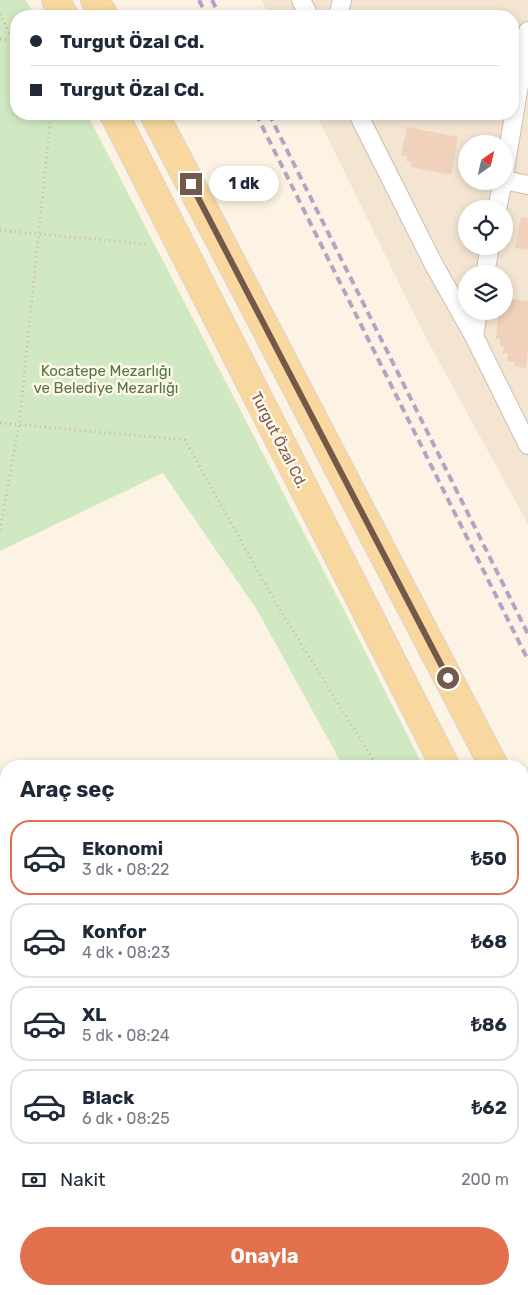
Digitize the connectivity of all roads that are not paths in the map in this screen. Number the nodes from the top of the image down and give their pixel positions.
1 (528, 30) edge
2 (519, 84) edge
3 (117, 120) edge
4 (157, 120) edge
5 (361, 120) edge
6 (513, 120) edge
7 (511, 135) edge
8 (513, 182) edge
9 (528, 185) edge
10 (477, 320) edge
11 (474, 336) junction
12 (528, 445) edge
13 (442, 760) edge
14 (491, 760) edge

1 - 2 street
3 - 13 main road, Turgut Özal Cd.
4 - 14 main road
5 - 11 street
6 - 7 street
8 - 9 street
10 - 11 street
11 - 12 street

